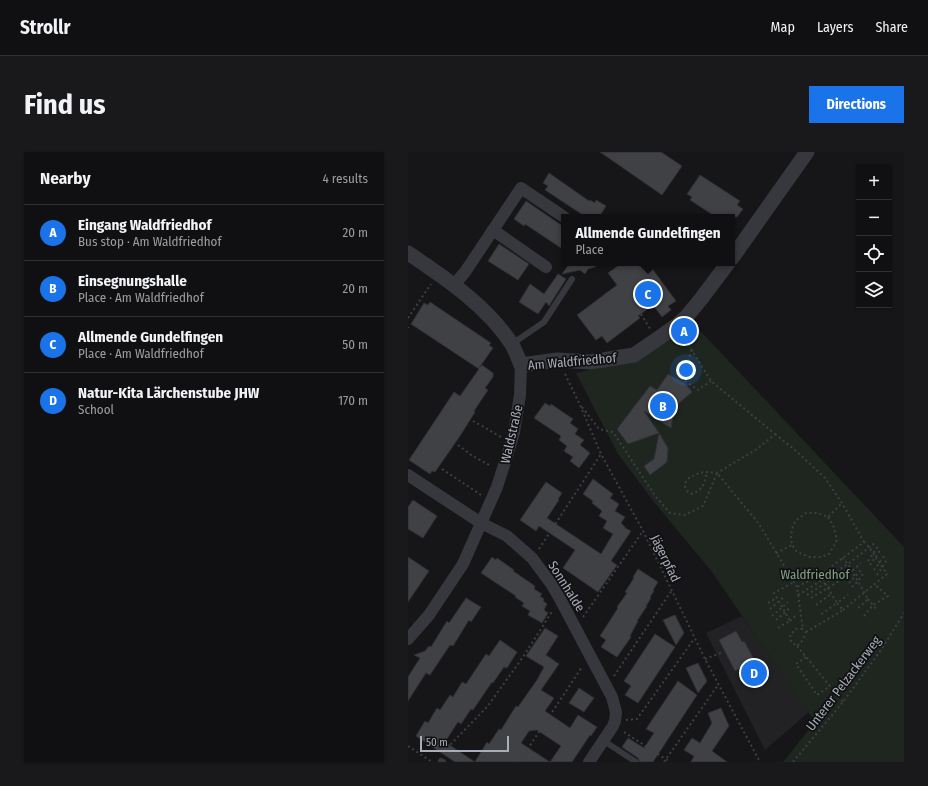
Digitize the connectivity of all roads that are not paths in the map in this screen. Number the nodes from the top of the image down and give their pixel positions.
1 (807, 152) edge
2 (561, 215) edge
3 (492, 230) junction
4 (408, 253) edge
5 (735, 254) edge
6 (725, 266) edge
7 (546, 267) dead end
8 (572, 279) dead end
9 (454, 285) junction
10 (512, 344) junction
11 (521, 365) junction
12 (408, 475) edge
13 (481, 523) junction
14 (408, 639) edge
15 (604, 741) junction
16 (593, 761) edge
17 (636, 762) edge

1 - 5 street
2 - 3 street
3 - 7 street
3 - 9 street
4 - 9 street, Waldstraße
6 - 11 street, Am Waldfriedhof
8 - 10 lane
9 - 10 street, Waldstraße
10 - 11 street, Waldstraße
11 - 13 street, Waldstraße
12 - 13 street, Sonnhalde
13 - 14 street, Waldstraße
13 - 15 street, Sonnhalde
15 - 16 street
15 - 17 lane

